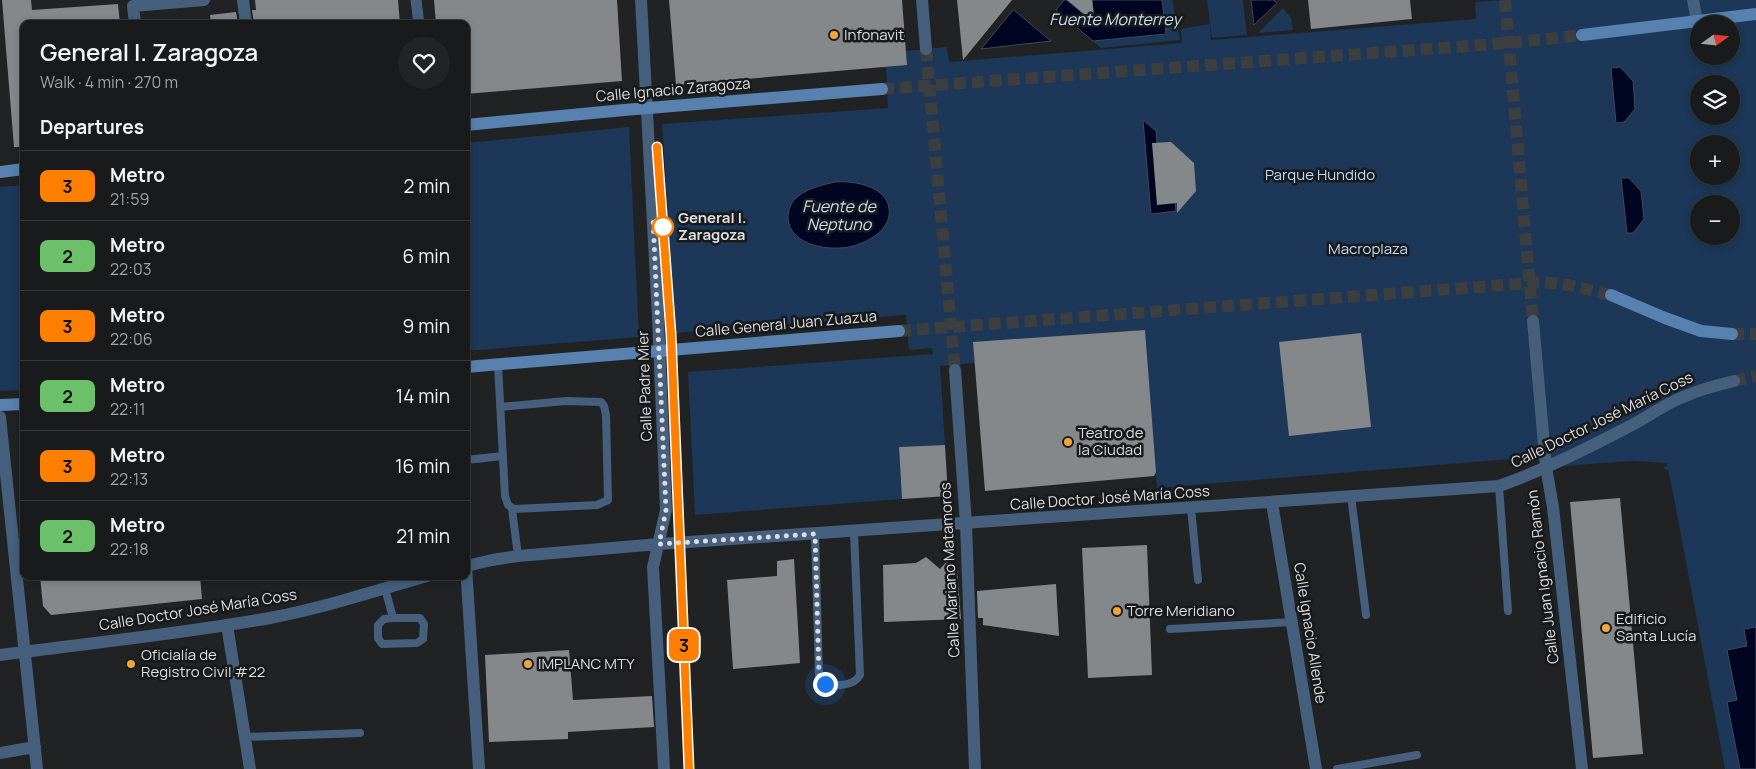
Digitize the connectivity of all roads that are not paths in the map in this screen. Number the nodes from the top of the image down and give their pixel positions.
1 (204, 0) edge
2 (243, 0) edge
3 (416, 0) edge
4 (641, 0) edge
5 (922, 0) edge
6 (1693, 0) edge
7 (1756, 14) edge
8 (1696, 15) edge
9 (1740, 16) edge
10 (135, 20) edge
11 (246, 20) edge
12 (418, 20) edge
13 (1690, 23) edge
14 (1582, 35) tunnel mouth
15 (926, 49) tunnel mouth
16 (882, 89) tunnel mouth
17 (648, 108) junction
18 (470, 125) edge
19 (20, 170) edge
20 (0, 172) edge
21 (1611, 295) tunnel mouth
22 (1534, 321) tunnel mouth
23 (899, 331) tunnel mouth
24 (1732, 334) tunnel mouth
25 (660, 350) junction
26 (498, 364) junction
27 (470, 367) edge
28 (954, 370) tunnel mouth
29 (1734, 381) tunnel mouth
30 (20, 404) edge
31 (0, 405) edge
32 (500, 407) junction
33 (0, 417) edge
34 (503, 456) junction
35 (470, 460) edge
36 (1546, 467) junction
37 (1499, 486) junction
38 (1351, 496) junction
39 (1272, 503) junction
40 (1191, 508) junction
41 (512, 509) junction
42 (966, 524) junction
43 (854, 532) junction
44 (815, 534) junction
45 (659, 544) junction
46 (518, 556) junction
47 (470, 565) edge
48 (413, 580) edge
49 (467, 580) edge
50 (1198, 580) dead end
51 (385, 588) junction
52 (1508, 611) dead end
53 (1366, 615) dead end
54 (393, 618) junction
55 (1292, 622) junction
56 (227, 625) junction
57 (1170, 629) dead end
58 (25, 652) junction
59 (0, 655) edge
60 (360, 733) dead end
61 (245, 737) junction
62 (35, 748) junction
63 (0, 753) edge
64 (1417, 755) dead end
65 (37, 769) edge
66 (250, 769) edge
67 (479, 769) edge
68 (664, 769) edge
69 (975, 769) edge
70 (1316, 769) edge
71 (1337, 769) edge
72 (1582, 769) edge

1 - 10 street
2 - 11 street
3 - 12 street
4 - 17 street, Calle Padre Mier
5 - 15 street
6 - 8 street
7 - 9 main road
13 - 14 main road
16 - 17 main road, Calle Ignacio Zaragoza
17 - 18 main road, Calle Ignacio Zaragoza
17 - 25 street, Calle Padre Mier
19 - 20 main road
21 - 24 main road
22 - 36 street, Calle Juan Ignacio Ramón
23 - 25 main road, Calle General Juan Zuazua
25 - 26 main road, Calle General Juan Zuazua
25 - 45 street, Calle Padre Mier
26 - 27 main road, Calle General Juan Zuazua
26 - 32 lane
28 - 42 street, Calle Mariano Matamoros
29 - 36 street, Calle Doctor José María Coss
30 - 31 main road
32 - 34 lane
32 - 41 lane
33 - 58 street
34 - 35 lane
34 - 41 lane
36 - 37 street, Calle Doctor José María Coss
36 - 72 street, Calle Juan Ignacio Ramón
37 - 38 street, Calle Doctor José María Coss
37 - 52 lane
38 - 39 street, Calle Doctor José María Coss
38 - 53 lane
39 - 40 street, Calle Doctor José María Coss
39 - 55 street, Calle Ignacio Allende
40 - 42 street, Calle Doctor José María Coss
40 - 50 lane
41 - 46 lane
42 - 43 street, Calle Doctor José María Coss
42 - 69 street, Calle Mariano Matamoros
43 - 44 street, Calle Doctor José María Coss
43 - 44 lane
44 - 45 street, Calle Doctor José María Coss
45 - 46 street, Calle Doctor José María Coss
45 - 68 street, Calle Padre Mier
46 - 47 street, Calle Doctor José María Coss
48 - 51 street, Calle Doctor José María Coss
49 - 67 street
51 - 54 lane
51 - 56 street, Calle Doctor José María Coss
54 - 54 lane
55 - 57 lane
55 - 70 street, Calle Ignacio Allende
56 - 58 street, Calle Doctor José María Coss
56 - 61 street
58 - 59 street, Calle Doctor José María Coss
58 - 62 street
60 - 61 lane
61 - 66 street
62 - 63 street
62 - 65 street
64 - 71 lane

